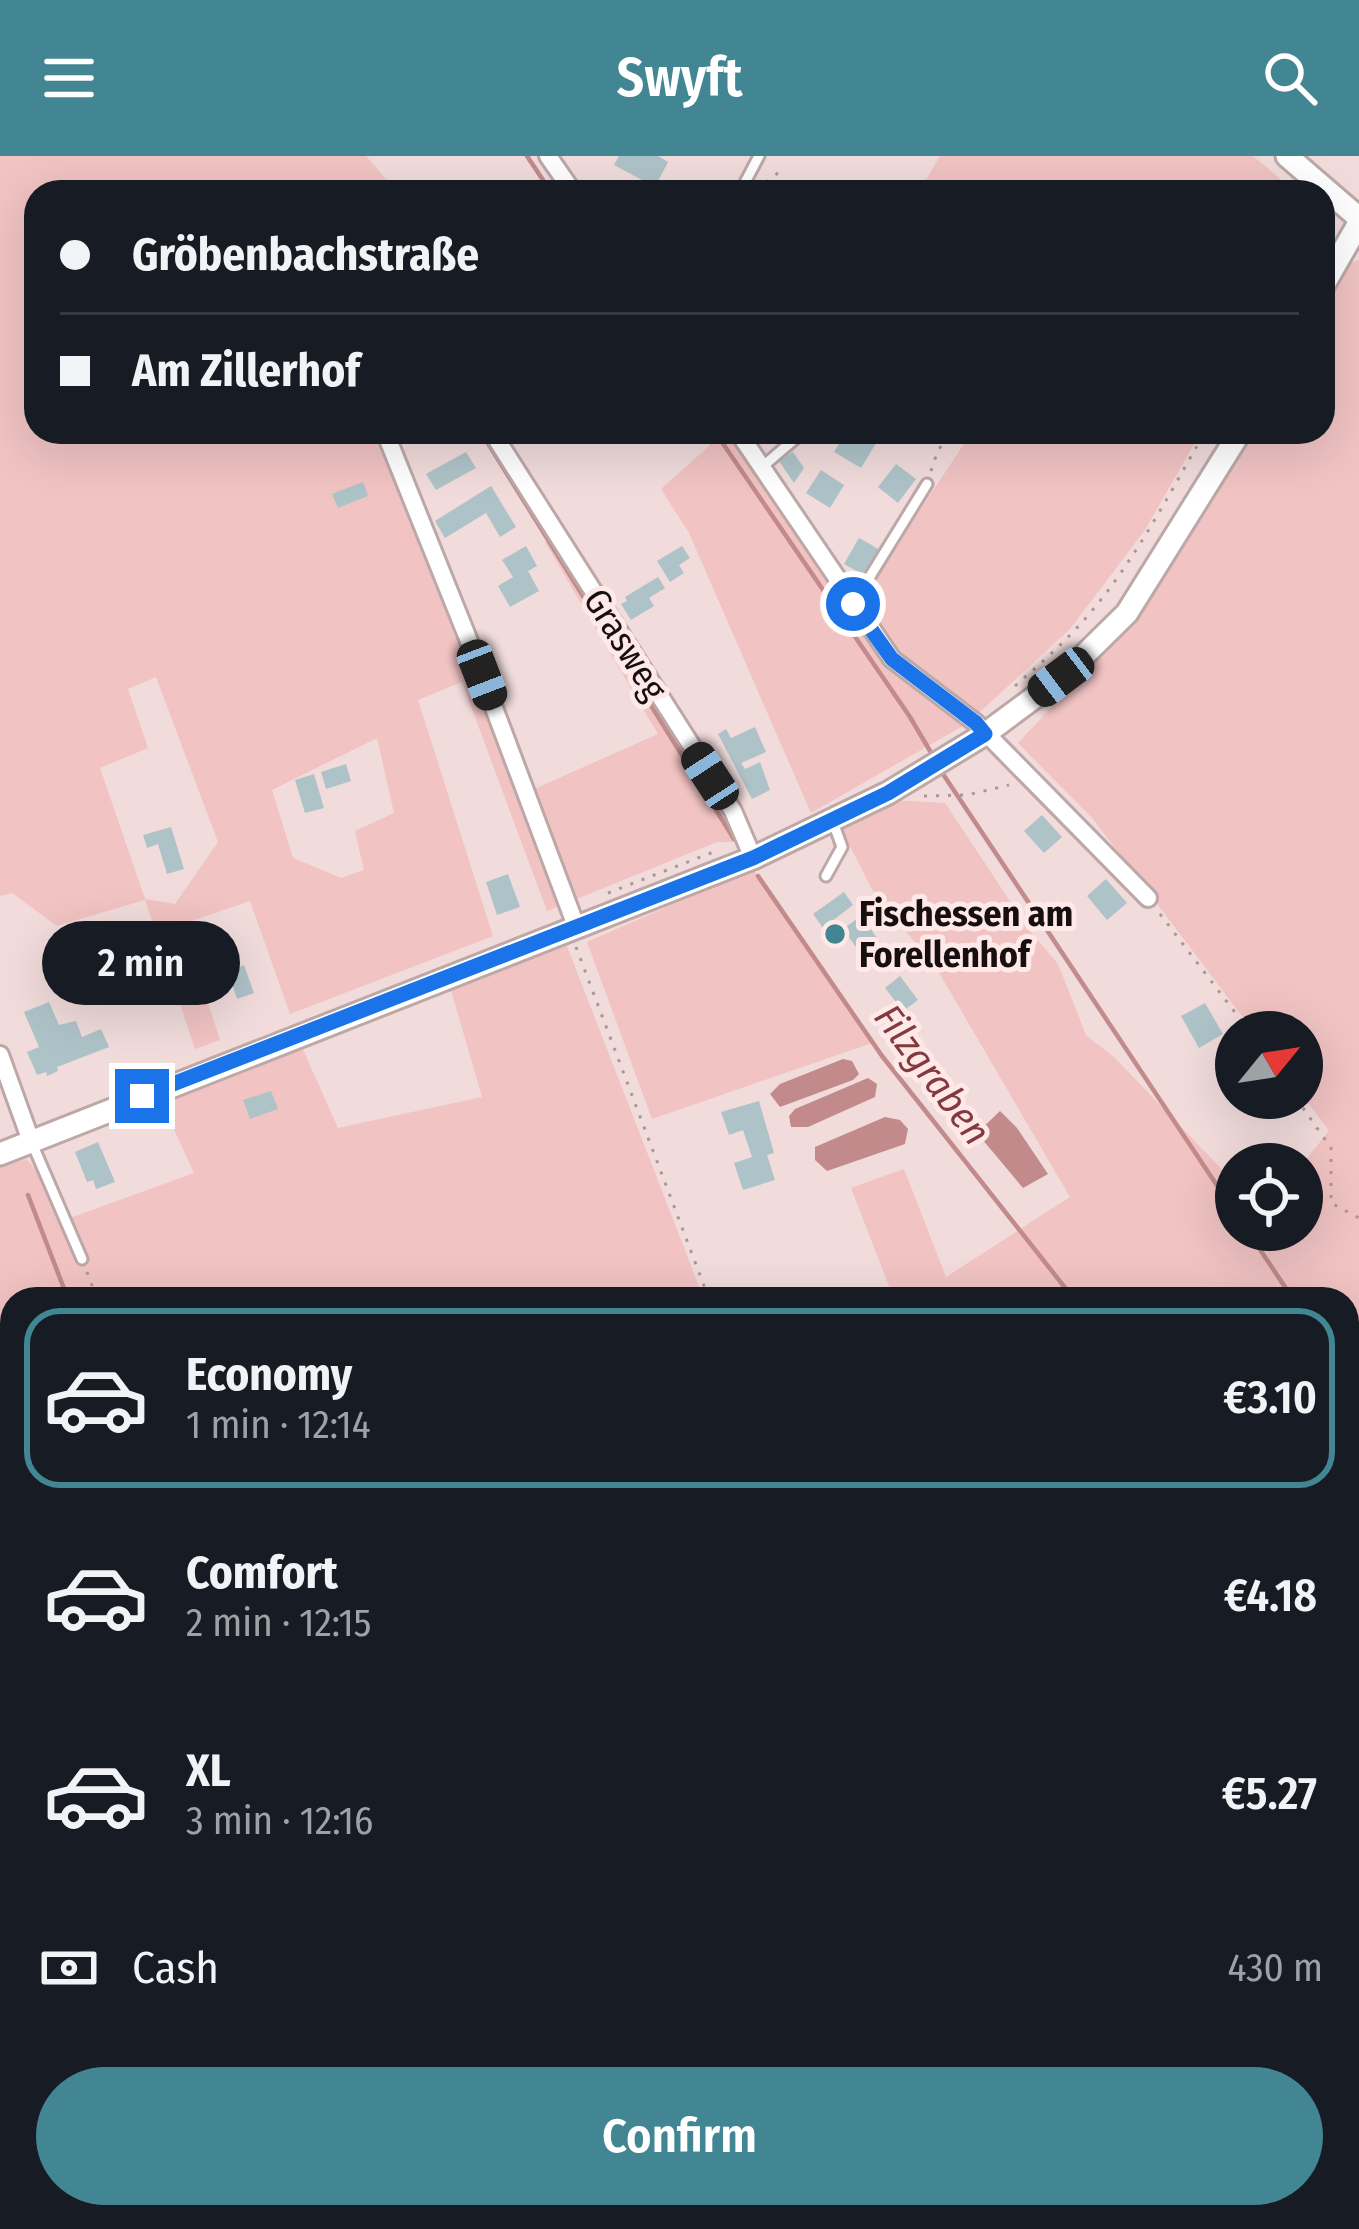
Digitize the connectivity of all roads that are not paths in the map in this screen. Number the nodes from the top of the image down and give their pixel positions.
1 (1287, 156) edge
2 (1314, 180) edge
3 (1335, 199) edge
4 (1359, 220) edge
5 (1335, 264) edge
6 (390, 444) edge
7 (500, 444) edge
8 (746, 444) edge
9 (789, 444) edge
10 (1233, 444) edge
11 (762, 467) junction
12 (927, 484) road end
13 (853, 604) junction
14 (985, 734) junction
15 (832, 822) junction
16 (753, 858) junction
17 (826, 876) dead end
18 (1148, 898) road end
19 (572, 927) junction
20 (0, 1055) edge
21 (32, 1141) junction
22 (0, 1154) edge
23 (82, 1258) road end

1 - 2 street
3 - 4 street
4 - 5 street
6 - 19 street
7 - 16 street, Grasweg
8 - 11 street
9 - 11 lane
10 - 14 street
11 - 13 street
12 - 13 lane
13 - 14 street
14 - 15 street
14 - 18 street
15 - 16 street
15 - 17 lane
16 - 19 street
19 - 21 street
20 - 21 street
21 - 22 street
21 - 23 lane

